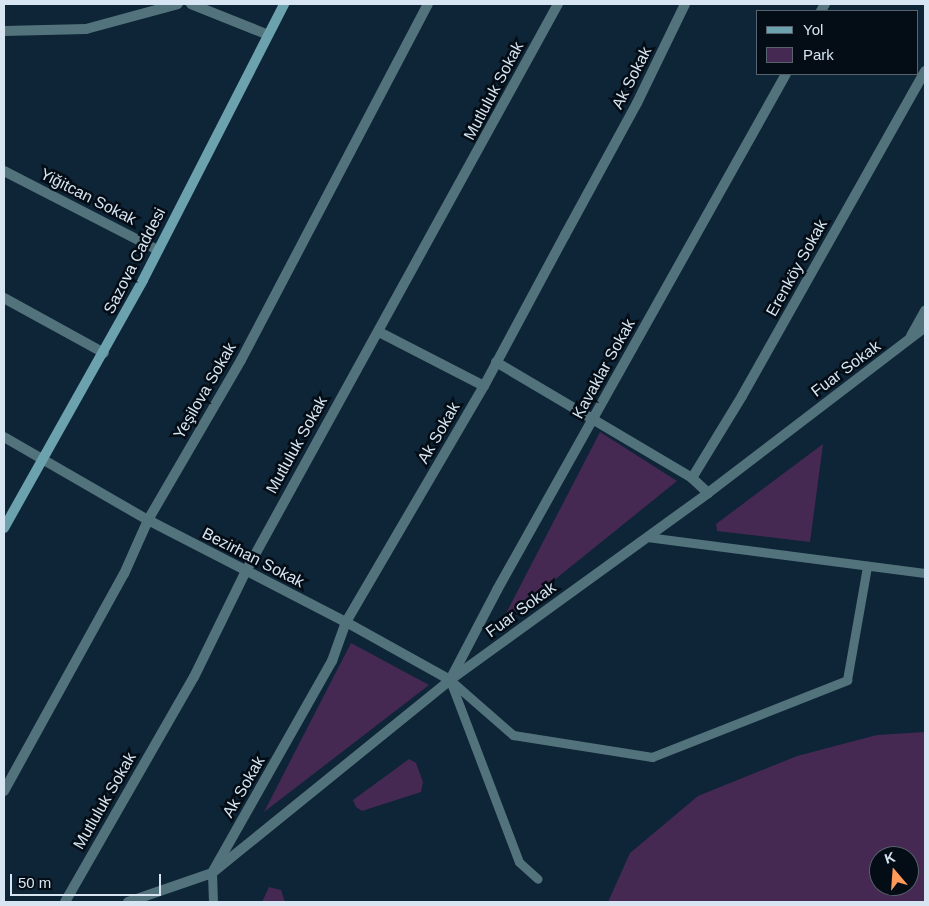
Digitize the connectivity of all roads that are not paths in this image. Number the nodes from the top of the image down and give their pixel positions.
1 (178, 4) edge
2 (191, 4) edge
3 (284, 4) edge
4 (428, 4) edge
5 (558, 4) edge
6 (685, 4) edge
7 (4, 31) edge
8 (266, 34) junction
9 (925, 71) edge
10 (785, 75) edge
11 (4, 171) edge
12 (158, 250) junction
13 (4, 298) edge
14 (925, 311) edge
15 (925, 328) edge
16 (379, 332) junction
17 (910, 339) junction
18 (104, 353) junction
19 (496, 362) junction
20 (484, 386) junction
21 (594, 418) junction
22 (4, 437) edge
23 (43, 458) junction
24 (692, 478) junction
25 (708, 493) junction
26 (148, 520) junction
27 (4, 528) edge
28 (647, 537) junction
29 (867, 566) junction
30 (246, 571) junction
31 (925, 573) edge
32 (346, 622) junction
33 (450, 680) junction
34 (4, 791) edge
35 (212, 873) junction
36 (538, 879) dead end
37 (65, 902) edge
38 (128, 902) edge
39 (213, 902) edge

1 - 7 street
2 - 8 street
3 - 8 street, Sazova Caddesi
4 - 26 street, Yeşilova Sokak
5 - 16 street, Mutluluk Sokak
6 - 19 street, Ak Sokak
8 - 12 street, Sazova Caddesi
9 - 24 street, Erenköy Sokak
10 - 21 street, Kavaklar Sokak
11 - 12 street, Yiğitcan Sokak
12 - 18 street, Sazova Caddesi
13 - 18 street
14 - 17 street
15 - 17 street, Fuar Sokak
16 - 20 street
16 - 30 street, Mutluluk Sokak
17 - 25 street, Fuar Sokak
18 - 23 street, Sazova Caddesi
19 - 20 street, Ak Sokak
19 - 21 street
20 - 32 street, Ak Sokak
21 - 24 street
21 - 33 street, Kavaklar Sokak
22 - 23 street, Bezirhan Sokak
23 - 26 street, Bezirhan Sokak
23 - 27 street, Sazova Caddesi
24 - 25 street
25 - 28 street, Fuar Sokak
26 - 30 street, Bezirhan Sokak
26 - 34 street, Yeşilova Sokak
28 - 29 lane
28 - 33 street, Fuar Sokak
29 - 31 lane
29 - 33 lane
30 - 32 street, Bezirhan Sokak
30 - 37 street, Mutluluk Sokak
32 - 33 street, Bezirhan Sokak
32 - 35 street, Ak Sokak
33 - 35 street, Fuar Sokak
33 - 36 lane
35 - 38 street, Fuar Sokak
35 - 39 lane

